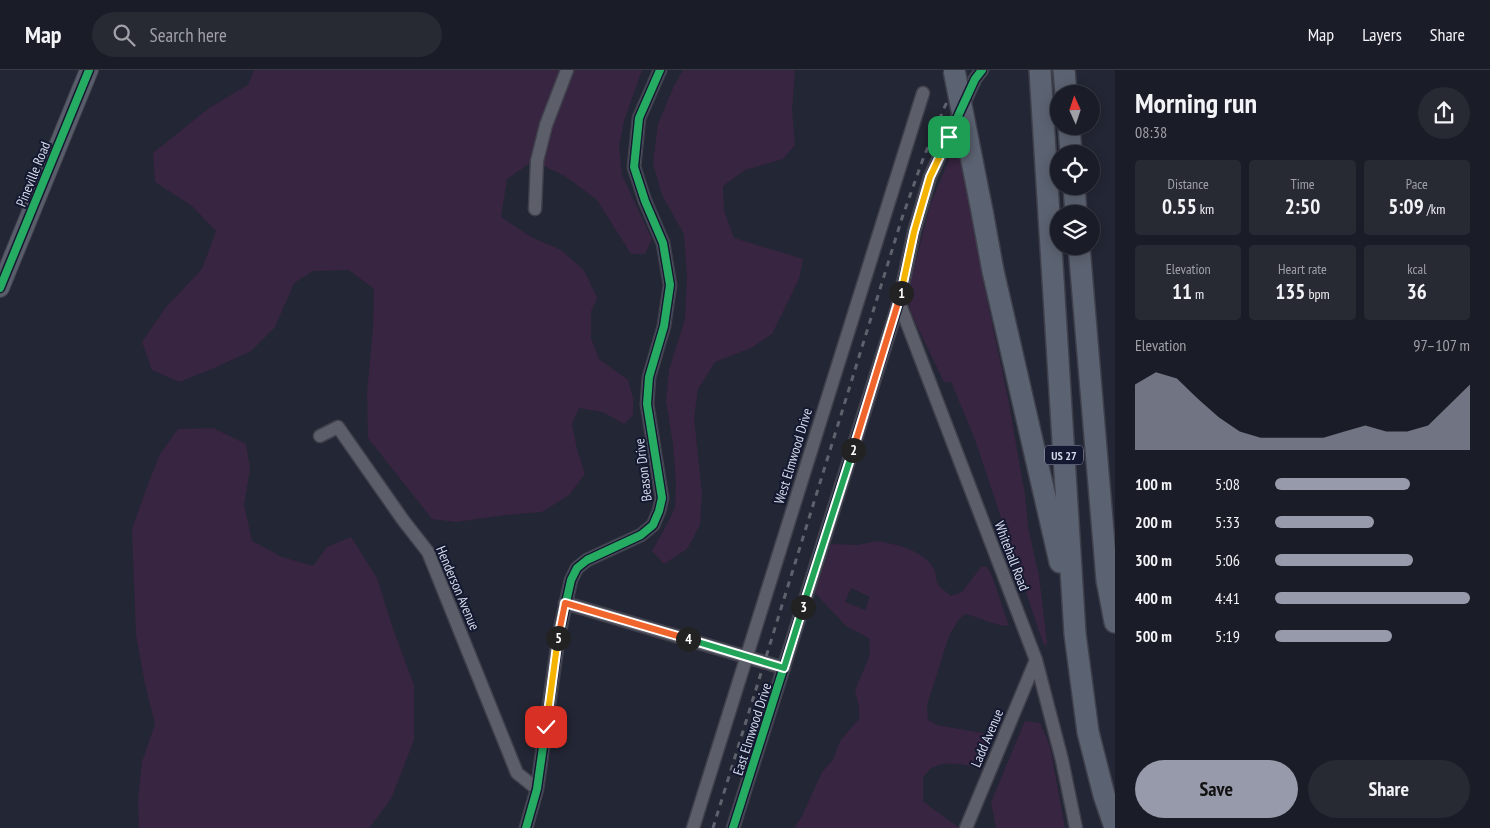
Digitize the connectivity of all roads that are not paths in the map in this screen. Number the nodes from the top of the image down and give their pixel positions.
1 (88, 70) edge
2 (567, 70) edge
3 (660, 70) edge
4 (954, 70) edge
5 (982, 70) edge
6 (1064, 70) edge
7 (1040, 74) edge
8 (1065, 85) edge
9 (924, 93) dead end
10 (535, 209) dead end
11 (1080, 255) edge
12 (0, 288) edge
13 (899, 302) junction
14 (320, 436) dead end
15 (565, 603) junction
16 (1115, 622) edge
17 (1075, 634) junction
18 (746, 656) junction
19 (1036, 660) junction
20 (784, 668) junction
21 (537, 789) junction
22 (1115, 827) edge
23 (526, 828) edge
24 (693, 828) edge
25 (733, 828) edge
26 (966, 828) edge
27 (1076, 828) edge

1 - 12 main road, Pineville Road
2 - 10 street
3 - 15 street, Beason Drive
4 - 17 highway, bridge
5 - 13 street, East Elmwood Drive
6 - 8 highway
7 - 17 highway, US 27
9 - 18 street, West Elmwood Drive
11 - 16 highway, US 27
13 - 19 street, Whitehall Road
13 - 20 street, East Elmwood Drive
14 - 21 street, Henderson Avenue
15 - 18 street
15 - 21 street, Beason Drive
17 - 22 highway, US 27
18 - 20 street
18 - 24 street, West Elmwood Drive
19 - 26 street, Ladd Avenue
19 - 27 street, Whitehall Road
20 - 25 street, East Elmwood Drive
21 - 23 street, Beason Drive

